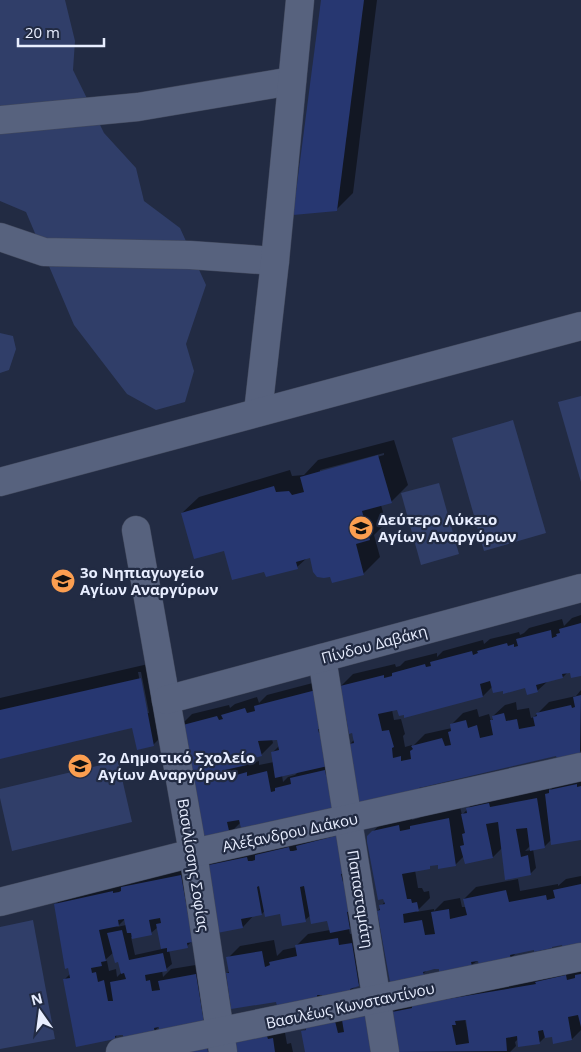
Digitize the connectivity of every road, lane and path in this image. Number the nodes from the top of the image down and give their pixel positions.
1 (300, 0) edge
2 (292, 81) junction
3 (0, 120) edge
4 (0, 237) edge
5 (275, 261) junction
6 (581, 326) edge
7 (258, 412) junction
8 (0, 482) edge
9 (136, 530) dead end
10 (581, 588) edge
11 (322, 658) junction
12 (166, 700) junction
13 (581, 768) edge
14 (349, 819) junction
15 (193, 853) junction
16 (0, 902) edge
17 (581, 957) edge
18 (376, 999) junction
19 (221, 1042) edge
20 (120, 1052) edge
21 (385, 1052) edge

1 - 2 street
2 - 3 street
2 - 5 street
4 - 5 street
5 - 7 street
6 - 7 street
7 - 8 street
9 - 12 street, Βασιλίσσης Σοφίας
10 - 11 street, Πίνδου Δαβάκη
11 - 12 street, Πίνδου Δαβάκη
11 - 14 street, Παπασταμάτη
12 - 15 street, Βασιλίσσης Σοφίας
13 - 14 street, Αλέξανδρου Διάκου
14 - 15 street, Αλέξανδρου Διάκου
14 - 18 street, Παπασταμάτη
15 - 16 street, Αλέξανδρου Διάκου
15 - 19 street, Βασιλίσσης Σοφίας
17 - 18 street, Βασιλέως Κωνσταντίνου
18 - 19 street, Βασιλέως Κωνσταντίνου
18 - 21 street, Παπασταμάτη
19 - 20 street, Βασιλέως Κωνσταντίνου

